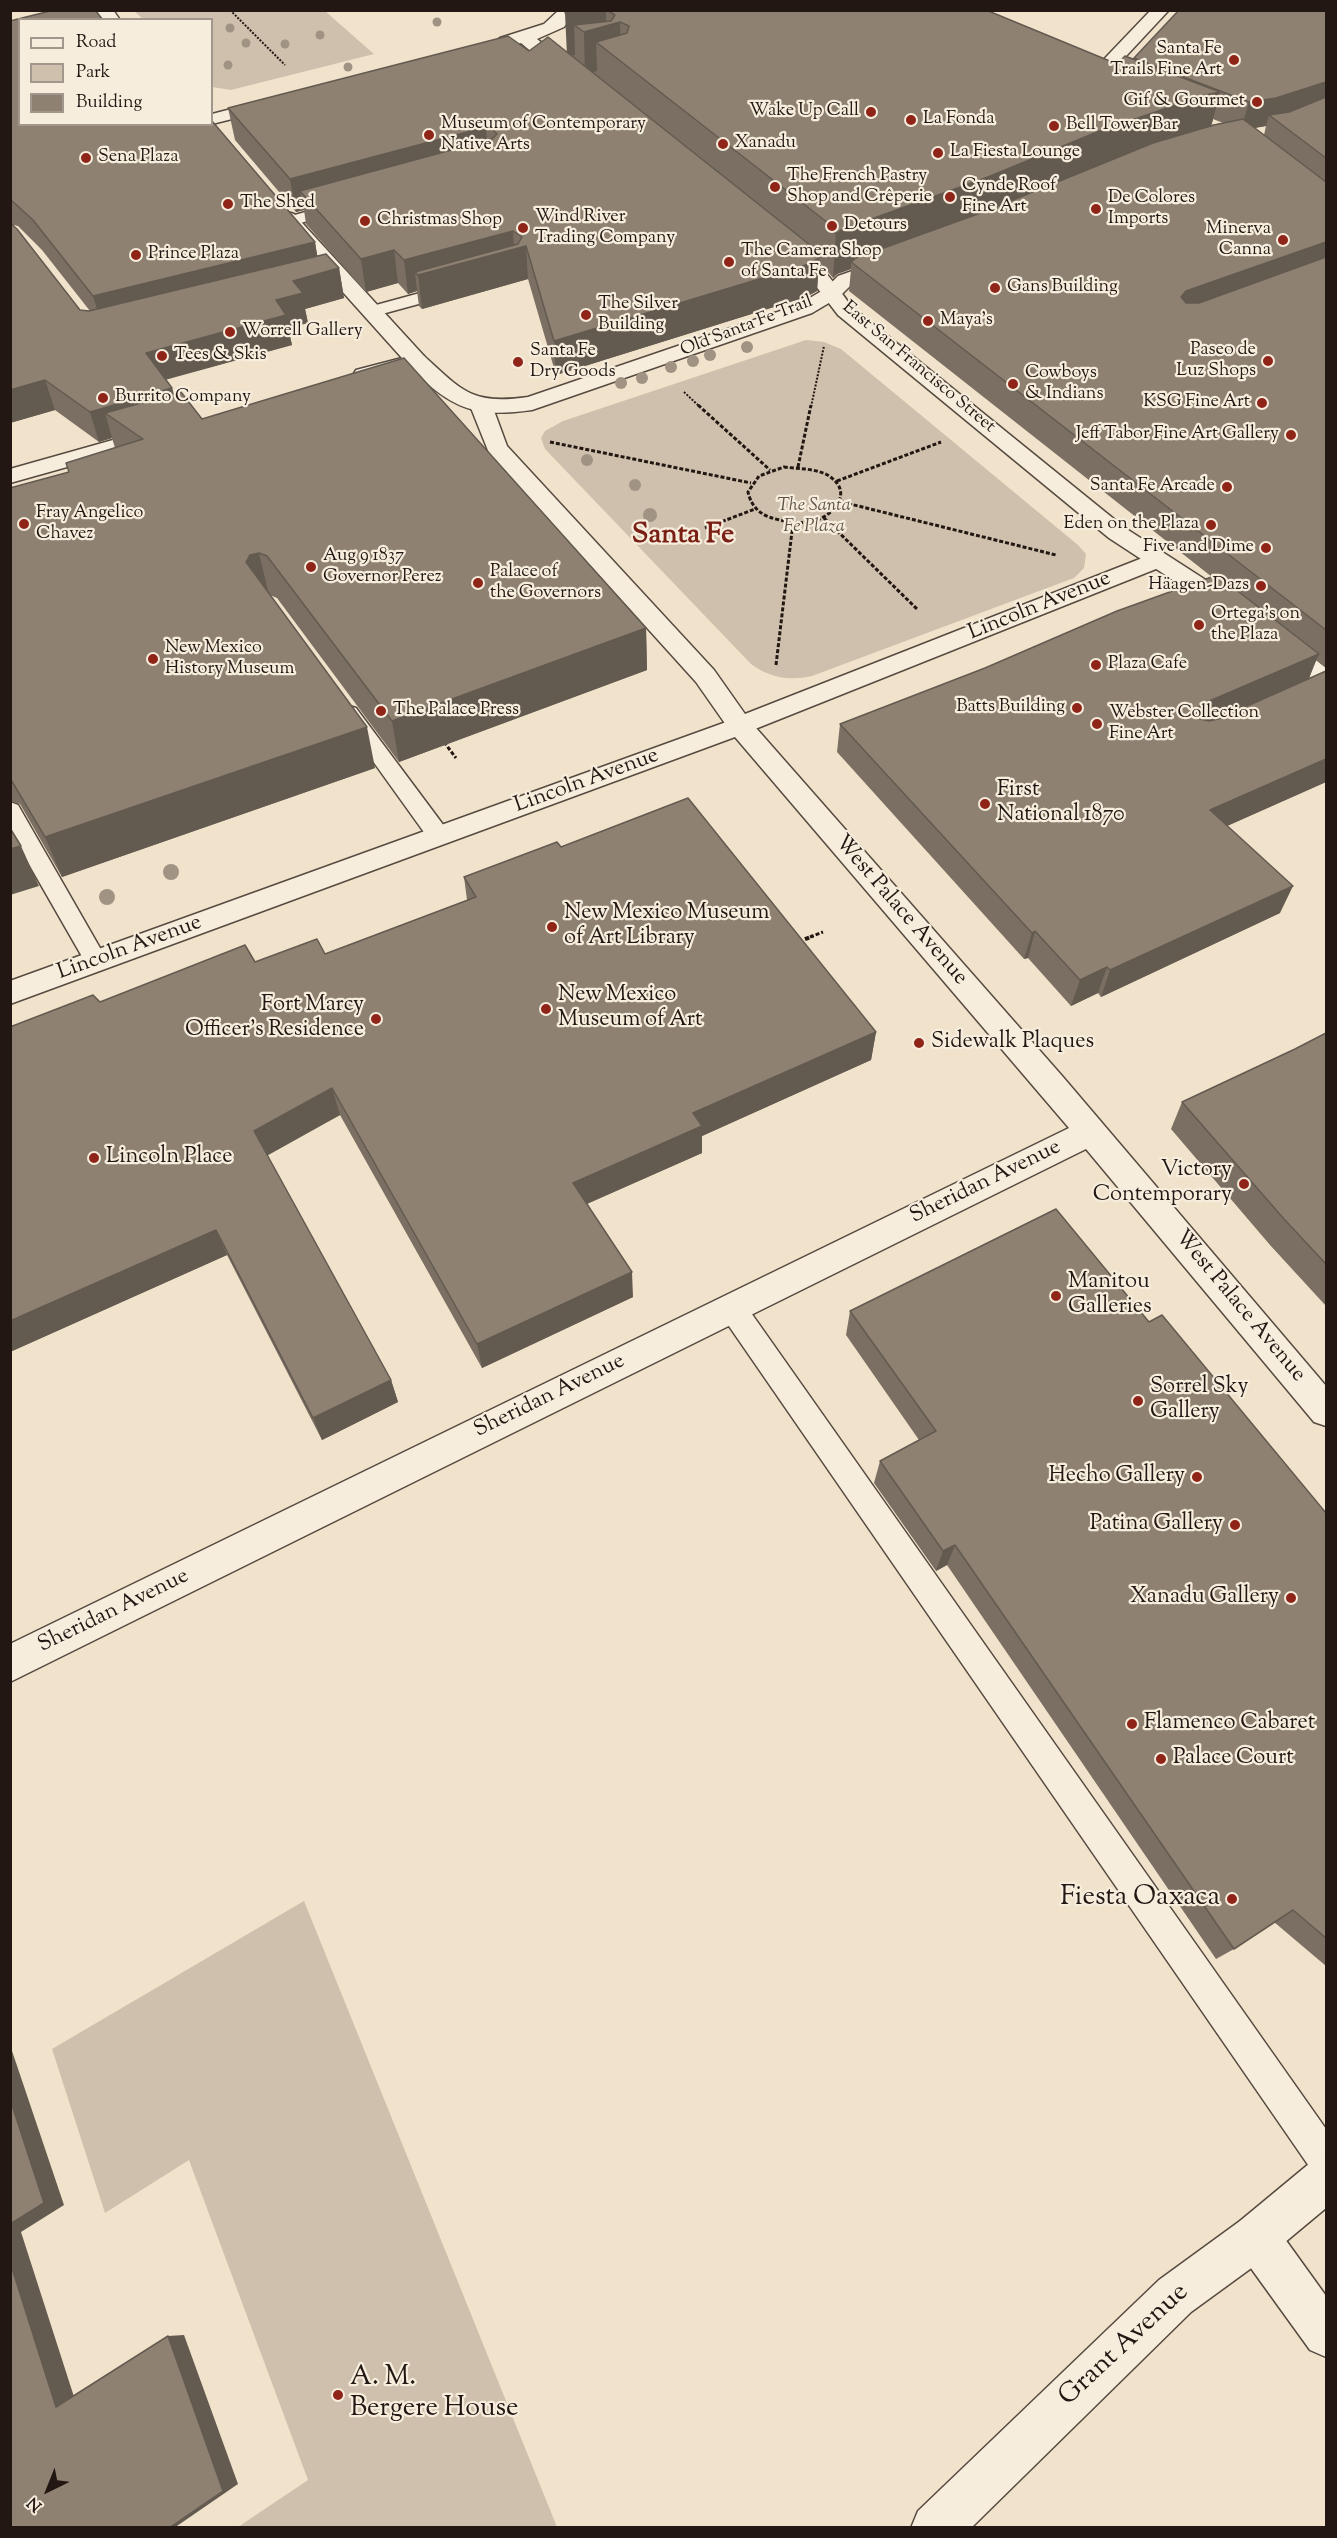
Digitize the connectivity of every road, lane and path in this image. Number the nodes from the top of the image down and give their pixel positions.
1 (230, 10) edge
2 (568, 10) edge
3 (1161, 10) edge
4 (524, 37) junction
5 (484, 48) edge
6 (578, 61) edge
7 (556, 63) junction
8 (287, 68) dead end
9 (580, 83) edge
10 (1114, 88) edge
11 (292, 99) edge
12 (213, 125) edge
13 (275, 203) edge
14 (357, 203) edge
15 (290, 221) junction
16 (771, 236) edge
17 (912, 256) edge
18 (336, 275) junction
19 (315, 280) edge
20 (471, 284) dead end
21 (832, 293) junction
22 (371, 312) junction
23 (824, 342) dead end
24 (416, 361) junction
25 (339, 382) edge
26 (679, 387) dead end
27 (482, 408) junction
28 (180, 428) edge
29 (944, 441) dead end
30 (550, 442) dead end
31 (798, 467) junction
32 (770, 470) junction
33 (10, 476) edge
34 (837, 481) junction
35 (752, 483) junction
36 (842, 502) junction
37 (755, 509) junction
38 (824, 518) junction
39 (794, 523) junction
40 (705, 528) dead end
41 (1062, 556) dead end
42 (1158, 560) junction
43 (920, 611) dead end
44 (775, 670) dead end
45 (1326, 681) edge
46 (336, 696) edge
47 (740, 726) junction
48 (439, 736) edge
49 (456, 758) dead end
50 (10, 810) edge
51 (439, 836) junction
52 (823, 932) dead end
53 (794, 944) edge
54 (96, 961) junction
55 (10, 993) edge
56 (1091, 1132) junction
57 (732, 1308) junction
58 (1326, 1411) edge
59 (10, 1664) edge
60 (1326, 2159) edge
61 (1326, 2178) edge
62 (1256, 2237) junction
63 (1326, 2334) edge
64 (935, 2528) edge

1 - 8 path
2 - 4 street
3 - 10 street
4 - 5 street
4 - 7 street
6 - 7 lane
7 - 9 street
11 - 12 street
13 - 15 street
14 - 15 lane
15 - 18 street
16 - 21 street, East San Francisco Street
17 - 21 street, Old Santa Fe Trail
18 - 19 lane
18 - 22 street
20 - 22 lane
21 - 27 street, Old Santa Fe Trail
21 - 42 street, East San Francisco Street
22 - 24 street
23 - 31 path
24 - 25 street
24 - 27 street
26 - 32 path
27 - 47 street, West Palace Avenue
28 - 33 street
29 - 34 path
30 - 35 path
31 - 32 path
31 - 34 path
32 - 35 path
34 - 36 path
35 - 37 path
36 - 38 path
36 - 41 path
37 - 39 path
37 - 40 path
38 - 39 path
38 - 43 path
39 - 44 path
42 - 45 street, East San Francisco Street
42 - 47 street, Lincoln Avenue
46 - 51 lane
47 - 51 street, Lincoln Avenue
47 - 56 street, West Palace Avenue
48 - 49 path
50 - 54 lane
51 - 54 street, Lincoln Avenue
52 - 53 path
54 - 55 street, Lincoln Avenue
56 - 57 street, Sheridan Avenue
56 - 58 street, West Palace Avenue
57 - 59 street, Sheridan Avenue
57 - 60 lane
61 - 62 street, Grant Avenue
62 - 63 street
62 - 64 street, Grant Avenue

